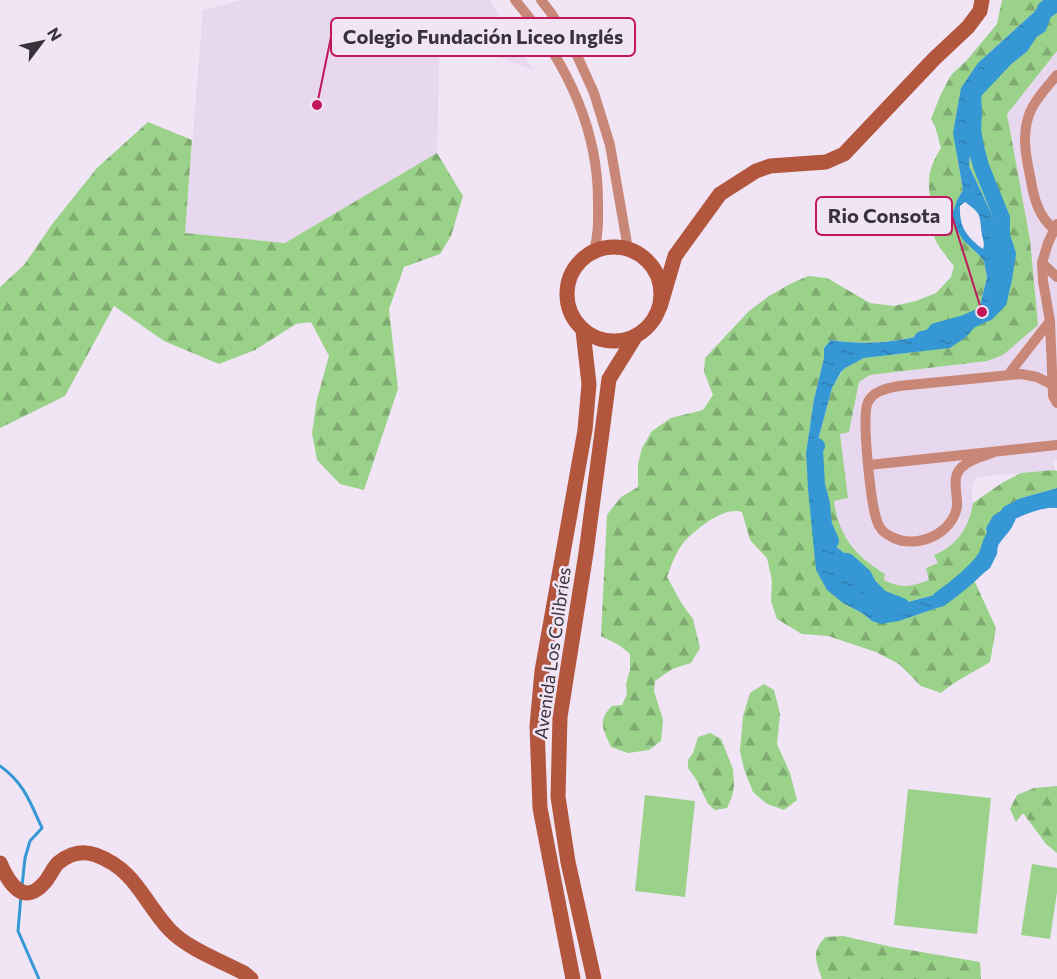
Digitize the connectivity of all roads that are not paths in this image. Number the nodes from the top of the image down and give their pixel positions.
1 (515, 0) edge
2 (541, 0) edge
3 (982, 0) edge
4 (1057, 75) edge
5 (1056, 227) edge
6 (628, 249) junction
7 (594, 251) junction
8 (675, 256) junction
9 (648, 262) junction
10 (1042, 264) junction
11 (1057, 277) edge
12 (660, 307) junction
13 (1050, 321) junction
14 (584, 331) junction
15 (634, 337) junction
16 (1008, 375) junction
17 (1055, 386) edge
18 (1056, 400) edge
19 (1057, 445) edge
20 (992, 453) junction
21 (869, 465) junction
22 (0, 863) edge
23 (251, 979) edge
24 (573, 979) edge
25 (594, 979) edge

1 - 7 street
2 - 6 street
3 - 8 main road
4 - 5 street
5 - 10 street
6 - 7 main road
6 - 9 main road
7 - 14 main road
8 - 9 main road
8 - 12 main road
9 - 12 main road
10 - 11 street
10 - 13 street
12 - 15 main road
13 - 16 street
13 - 17 street
14 - 15 main road
14 - 24 main road, Avenida Los Colibríes
15 - 25 main road, Avenida Los Colibríes
16 - 17 street
16 - 21 street
17 - 18 street
19 - 20 street
20 - 21 street
20 - 21 street
22 - 23 main road

